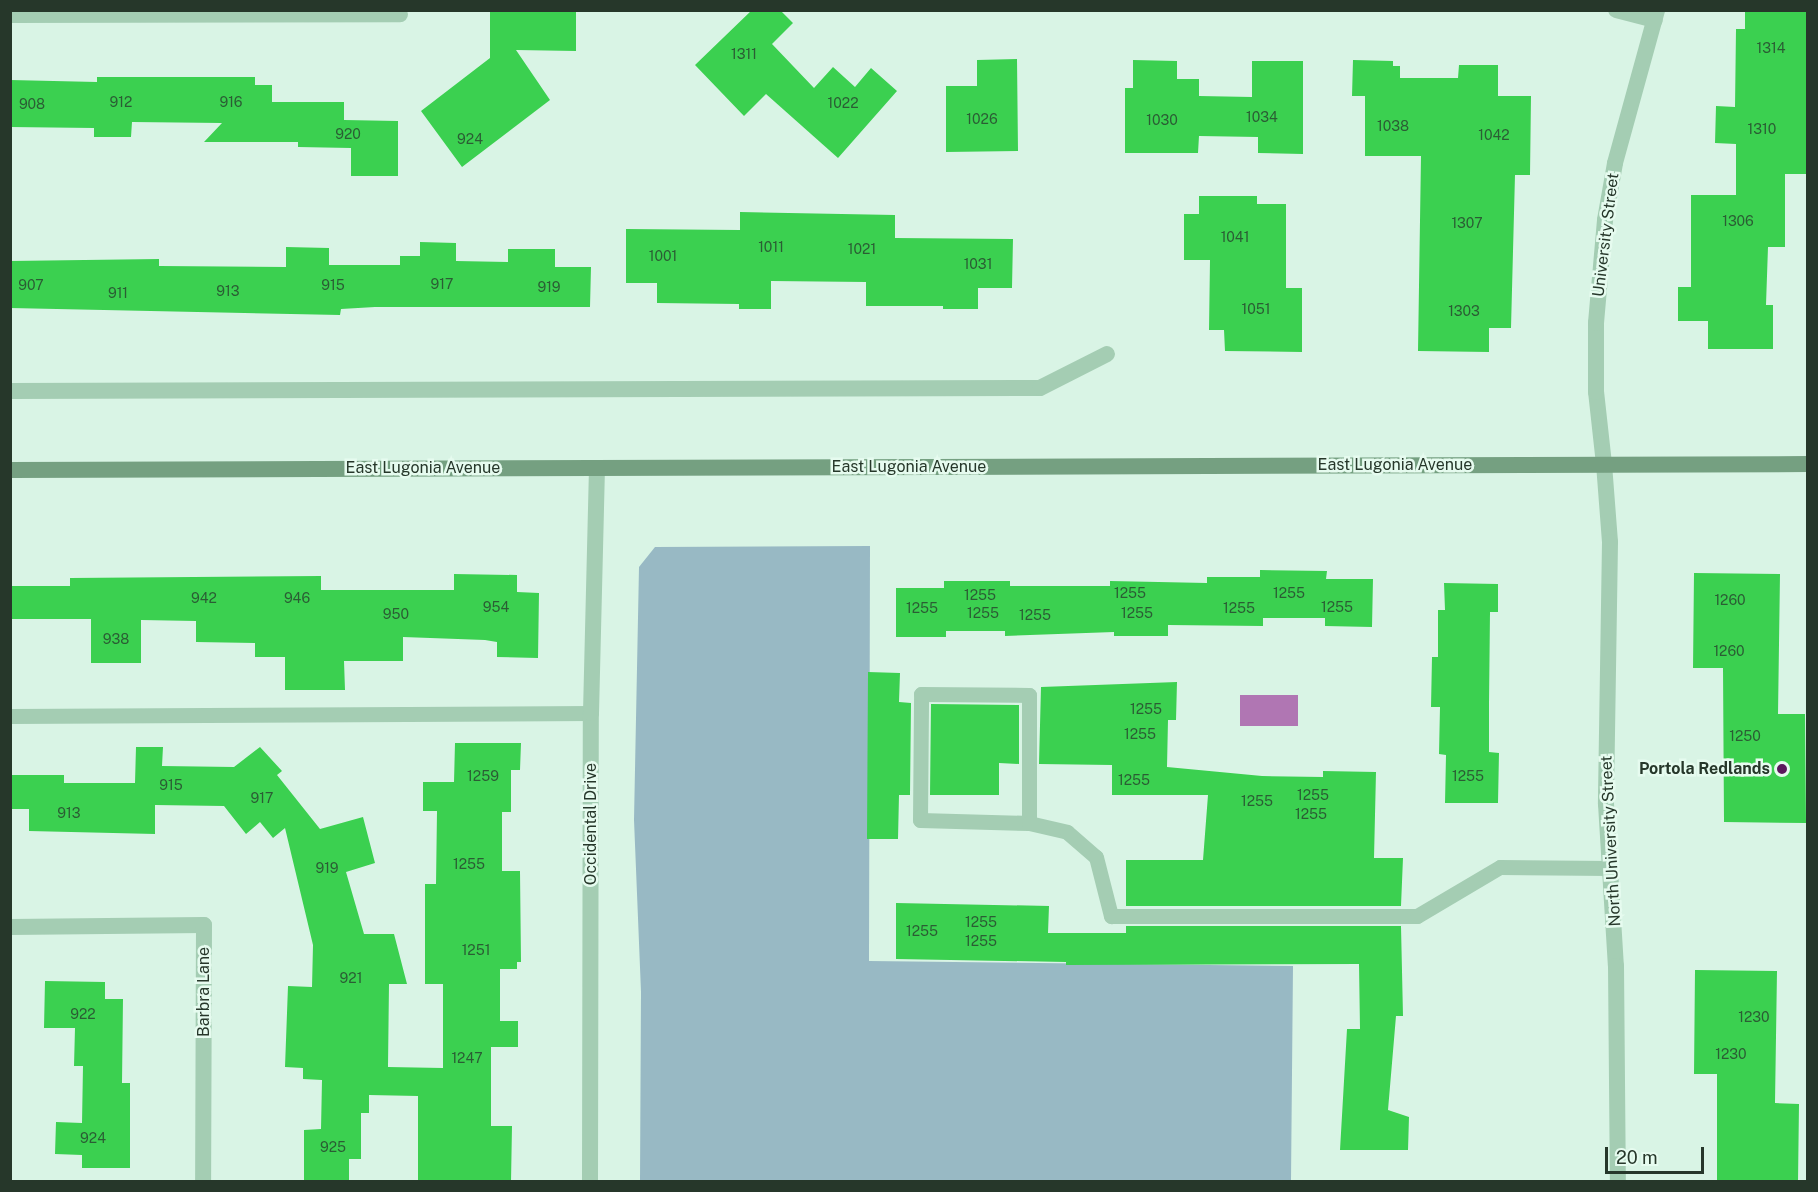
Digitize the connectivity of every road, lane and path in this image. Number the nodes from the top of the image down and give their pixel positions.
1 (1617, 10) edge
2 (400, 14) dead end
3 (10, 15) edge
4 (1656, 15) edge
5 (1107, 354) dead end
6 (10, 391) edge
7 (1604, 464) junction
8 (1808, 464) edge
9 (597, 468) junction
10 (10, 470) edge
11 (591, 713) junction
12 (10, 716) edge
13 (1029, 823) junction
14 (1609, 868) junction
15 (10, 927) edge
16 (203, 1182) edge
17 (590, 1182) edge
18 (1618, 1182) edge

1 - 4 street
2 - 3 street
4 - 7 street, University Street
5 - 6 street
7 - 8 main road, East Lugonia Avenue
7 - 9 main road, East Lugonia Avenue
7 - 14 street, North University Street
9 - 10 main road, East Lugonia Avenue
9 - 11 street, Occidental Drive
11 - 12 lane
11 - 17 street, Occidental Drive
13 - 13 lane
13 - 14 lane
14 - 18 street, North University Street
15 - 16 street, Barbra Lane

